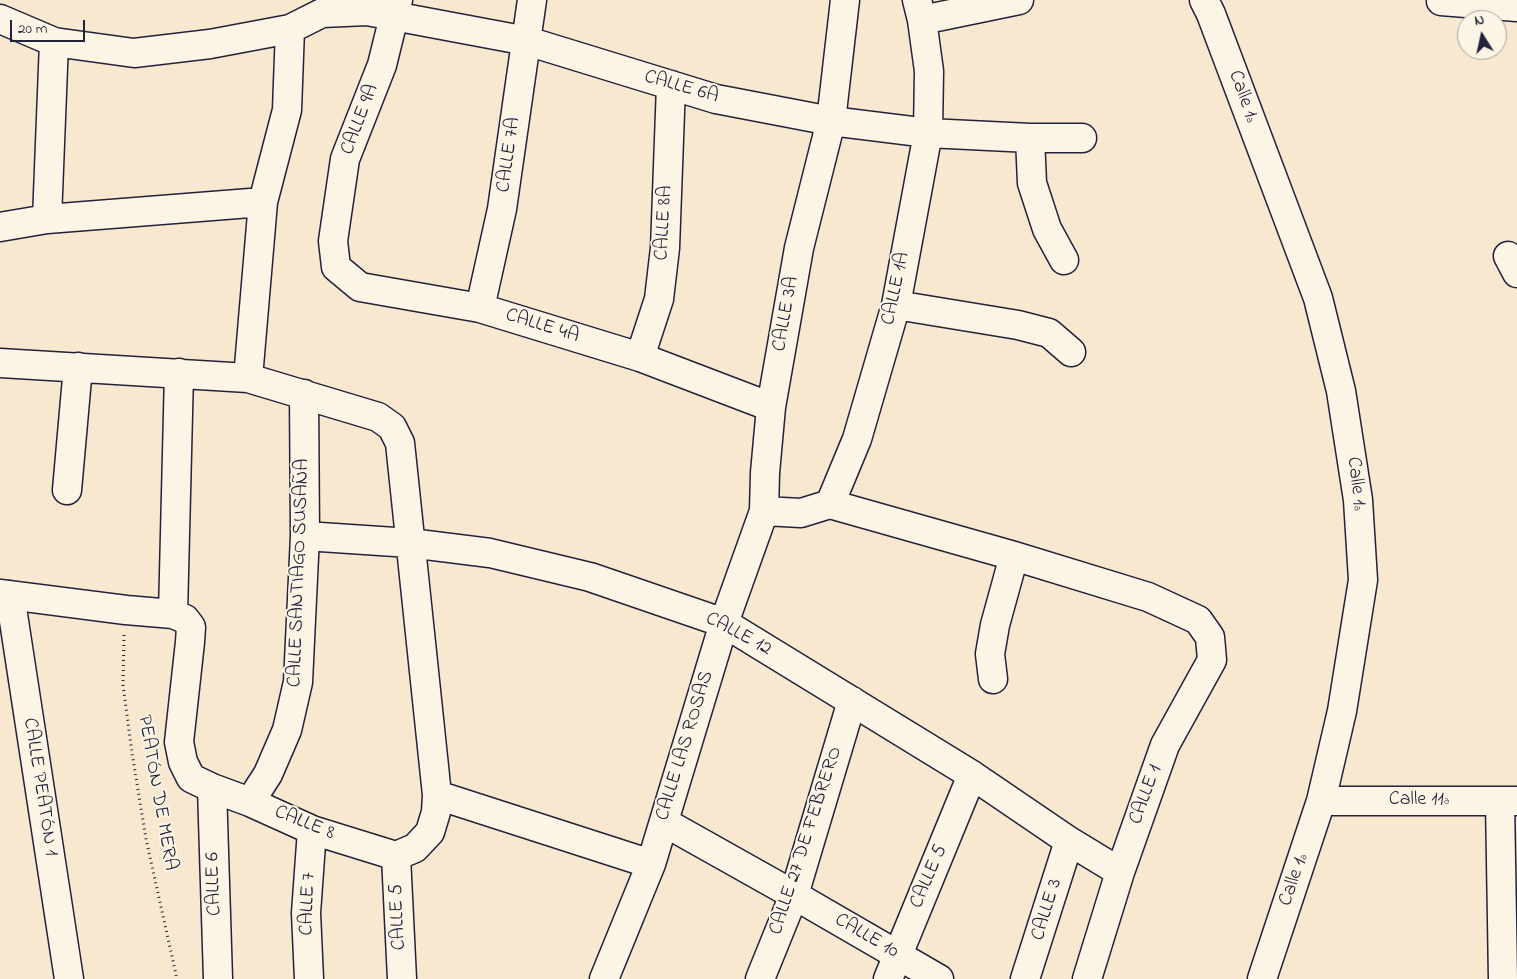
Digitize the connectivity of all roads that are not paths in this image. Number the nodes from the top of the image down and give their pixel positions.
1 (532, 0) edge
2 (845, 0) edge
3 (1019, 0) edge
4 (1204, 0) edge
5 (1441, 1) edge
6 (1517, 7) edge
7 (396, 8) edge
8 (919, 10) edge
9 (0, 19) edge
10 (290, 29) junction
11 (527, 41) junction
12 (54, 42) junction
13 (671, 85) junction
14 (831, 120) junction
15 (928, 133) junction
16 (1030, 138) junction
17 (1082, 138) dead end
18 (263, 202) junction
19 (47, 219) junction
20 (0, 227) edge
21 (333, 241) joint
22 (1064, 260) dead end
23 (896, 305) junction
24 (480, 308) junction
25 (1071, 352) dead end
26 (640, 357) junction
27 (0, 364) edge
28 (78, 367) junction
29 (179, 373) junction
30 (248, 378) junction
31 (304, 394) junction
32 (771, 407) junction
33 (67, 490) dead end
34 (830, 504) junction
35 (764, 511) junction
36 (304, 536) junction
37 (410, 543) junction
38 (1014, 556) junction
39 (5, 594) edge
40 (173, 614) junction
41 (724, 623) junction
42 (993, 679) dead end
43 (852, 701) junction
44 (972, 775) junction
45 (212, 788) junction
46 (437, 795) junction
47 (1321, 801) junction
48 (1508, 801) edge
49 (250, 802) junction
50 (664, 822) junction
51 (312, 830) junction
52 (1069, 841) junction
53 (396, 856) junction
54 (651, 864) junction
55 (1120, 872) junction
56 (794, 894) junction
57 (892, 967) edge
58 (606, 978) edge
59 (69, 979) edge
60 (218, 979) edge
61 (308, 979) edge
62 (402, 979) edge
63 (760, 979) edge
64 (938, 979) edge
65 (1025, 979) edge
66 (1087, 979) edge
67 (1262, 979) edge
68 (1504, 979) edge

1 - 11 street, CALLE 7A
2 - 14 street, CALLE 3A
3 - 8 street
4 - 47 street, Calle 1ª
5 - 6 street
7 - 10 street, CALLE 6A
7 - 11 street, CALLE 6A
7 - 21 street, CALLE 9A
8 - 15 street, CALLE 1A
9 - 12 street, CALLE 6A
10 - 12 street, CALLE 6A
10 - 18 street
11 - 13 street, CALLE 6A
11 - 24 street, CALLE 7A
12 - 19 street
13 - 14 street, CALLE 6A
13 - 26 street, CALLE 8A
14 - 15 street, CALLE 6A
14 - 32 street, CALLE 3A
15 - 16 street, CALLE 6A
15 - 23 street, CALLE 1A
16 - 17 street, CALLE 6A
16 - 22 street
18 - 19 street
18 - 30 street
19 - 20 street
21 - 24 street, CALLE 4A
23 - 25 street
23 - 34 street, CALLE 1A
24 - 26 street, CALLE 4A
26 - 32 street, CALLE 4A
27 - 28 street
28 - 29 street
28 - 33 street
29 - 30 street
29 - 40 street
30 - 31 street
31 - 36 street, CALLE SANTIAGO SUSAÑA
31 - 37 street
32 - 35 street, CALLE 3A
34 - 35 street
34 - 38 street
35 - 41 street, CALLE LAS ROSAS
36 - 37 street, CALLE 12
36 - 49 street, CALLE SANTIAGO SUSAÑA
37 - 41 street, CALLE 12
37 - 46 street
38 - 42 street
38 - 55 street, CALLE 1
39 - 40 street
39 - 59 street, CALLE PEATÓN 1
40 - 45 street, CALLE 8
41 - 43 street, CALLE 12
41 - 50 street, CALLE LAS ROSAS
43 - 44 street, CALLE 12
43 - 56 street, CALLE 27 DE FEBRERO
44 - 52 street, CALLE 12
44 - 57 street, CALLE 5
45 - 49 street, CALLE 8
45 - 60 street, CALLE 6
46 - 53 street
46 - 54 street
47 - 48 street, Calle 11ª
47 - 67 street, Calle 1ª
48 - 68 street
49 - 51 street, CALLE 8
50 - 54 street, CALLE LAS ROSAS
50 - 56 street, CALLE 10
51 - 53 street, CALLE 8
51 - 61 street, CALLE 7
52 - 55 street, CALLE 12
52 - 65 street, CALLE 3
53 - 62 street, CALLE 5
54 - 58 street, CALLE LAS ROSAS
55 - 66 street, CALLE 1
56 - 57 street, CALLE 10
56 - 63 street, CALLE 27 DE FEBRERO
57 - 64 street, CALLE 10

